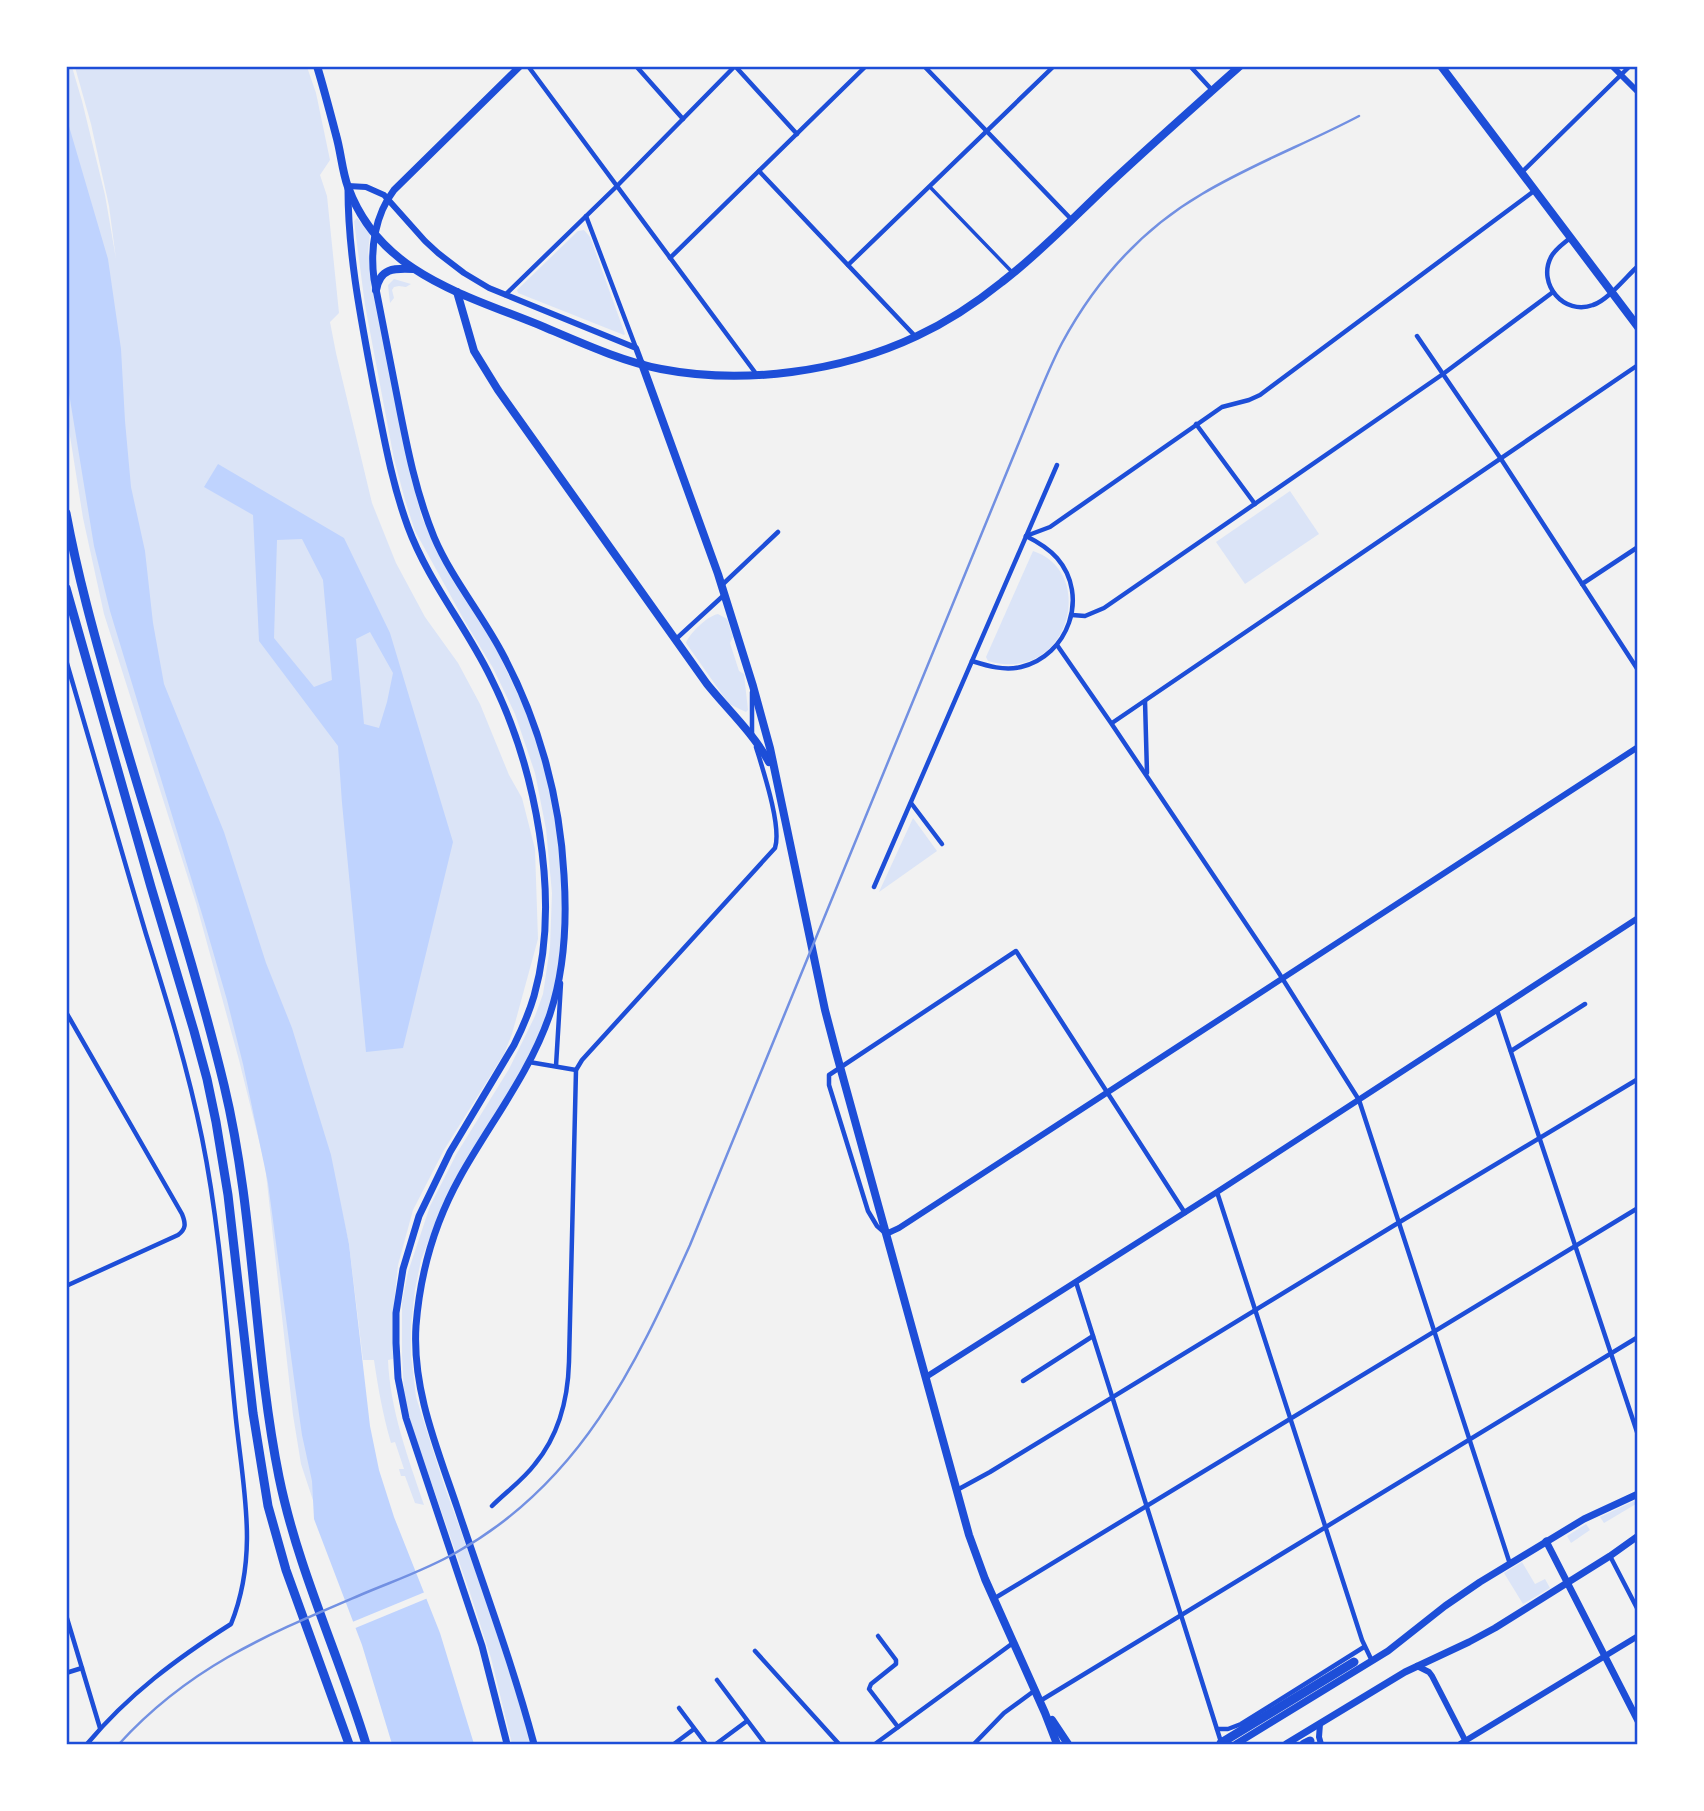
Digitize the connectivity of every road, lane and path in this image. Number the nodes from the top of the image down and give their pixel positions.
1 (317, 66) edge
2 (520, 66) edge
3 (528, 66) edge
4 (636, 66) edge
5 (735, 66) edge
6 (866, 66) edge
7 (924, 66) edge
8 (1054, 66) edge
9 (1190, 66) edge
10 (1240, 66) edge
11 (1441, 66) edge
12 (1612, 66) edge
13 (1630, 66) edge
14 (1621, 75) junction
15 (1213, 90) junction
16 (1637, 92) edge
17 (683, 119) junction
18 (987, 132) junction
19 (797, 134) junction
20 (759, 171) junction
21 (1521, 173) junction
22 (348, 186) junction
23 (617, 186) junction
24 (930, 187) junction
25 (1534, 190) junction
26 (388, 199) junction
27 (586, 216) junction
28 (1072, 220) junction
29 (375, 234) junction
30 (1570, 238) junction
31 (670, 258) junction
32 (848, 265) junction
33 (1637, 266) edge
34 (413, 269) junction
35 (1014, 273) junction
36 (376, 290) junction
37 (457, 292) junction
38 (1553, 292) junction
39 (1611, 292) junction
40 (505, 295) junction
41 (1637, 327) edge
42 (1417, 336) dead end
43 (915, 337) junction
44 (636, 348) junction
45 (642, 364) junction
46 (1637, 365) edge
47 (1443, 374) junction
48 (757, 375) junction
49 (1196, 424) junction
50 (1501, 459) junction
51 (1057, 465) dead end
52 (1255, 503) junction
53 (66, 513) edge
54 (778, 532) dead end
55 (1026, 536) junction
56 (1637, 547) edge
57 (1582, 584) junction
58 (66, 589) edge
59 (723, 590) junction
60 (1072, 615) junction
61 (676, 639) junction
62 (1057, 645) junction
63 (66, 660) edge
64 (972, 661) junction
65 (1637, 670) edge
66 (753, 686) junction
67 (1145, 700) junction
68 (736, 718) junction
69 (762, 721) junction
70 (1111, 723) junction
71 (752, 724) junction
72 (752, 736) junction
73 (1637, 747) edge
74 (774, 771) junction
75 (1147, 777) junction
76 (911, 803) junction
77 (942, 844) dead end
78 (874, 887) dead end
79 (1637, 918) edge
80 (561, 966) junction
81 (1282, 978) junction
82 (1585, 1004) dead end
83 (1497, 1010) junction
84 (66, 1012) edge
85 (1511, 1051) junction
86 (529, 1062) junction
87 (556, 1066) junction
88 (576, 1070) junction
89 (1637, 1079) edge
90 (1106, 1093) junction
91 (1359, 1100) junction
92 (1539, 1138) junction
93 (1217, 1192) junction
94 (1637, 1208) edge
95 (1185, 1213) junction
96 (1398, 1223) junction
97 (886, 1234) junction
98 (1575, 1246) junction
99 (1076, 1282) junction
100 (66, 1286) edge
101 (1255, 1311) junction
102 (1434, 1332) junction
103 (1093, 1335) junction
104 (1637, 1338) edge
105 (1611, 1354) junction
106 (926, 1377) junction
107 (1023, 1381) dead end
108 (1113, 1398) junction
109 (1290, 1419) junction
110 (1637, 1435) edge
111 (1469, 1440) junction
112 (957, 1490) junction
113 (1637, 1494) edge
114 (492, 1506) dead end
115 (1147, 1506) junction
116 (1326, 1528) junction
117 (1637, 1536) edge
118 (1546, 1541) junction
119 (1610, 1556) junction
120 (1510, 1564) junction
121 (1568, 1583) junction
122 (993, 1599) junction
123 (1637, 1609) edge
124 (66, 1615) edge
125 (1181, 1616) junction
126 (878, 1636) dead end
127 (1637, 1636) edge
128 (1013, 1643) junction
129 (1364, 1647) junction
130 (755, 1651) dead end
131 (1605, 1656) junction
132 (1372, 1661) junction
133 (1354, 1662) dead end
134 (1417, 1665) junction
135 (82, 1668) junction
136 (66, 1674) edge
137 (717, 1680) dead end
138 (1035, 1690) junction
139 (1040, 1701) junction
140 (679, 1709) dead end
141 (1045, 1713) junction
142 (747, 1721) junction
143 (1637, 1721) edge
144 (1320, 1724) junction
145 (898, 1727) junction
146 (100, 1729) junction
147 (694, 1729) junction
148 (1217, 1729) junction
149 (1464, 1743) edge
150 (1220, 1744) edge
151 (87, 1745) edge
152 (349, 1745) edge
153 (366, 1745) edge
154 (507, 1745) edge
155 (534, 1745) edge
156 (674, 1745) edge
157 (706, 1745) edge
158 (716, 1745) edge
159 (765, 1745) edge
160 (839, 1745) edge
161 (875, 1745) edge
162 (974, 1745) edge
163 (1057, 1745) edge
164 (1068, 1745) edge
165 (1236, 1745) edge
166 (1286, 1745) edge
167 (1321, 1745) edge

1 - 22 main road
2 - 26 main road
3 - 23 street
4 - 17 street
5 - 17 street
5 - 19 street
6 - 19 street
7 - 18 street
8 - 18 street
9 - 15 street
10 - 15 main road
11 - 21 main road
12 - 14 street
13 - 14 street
14 - 16 street
14 - 21 street
15 - 28 main road
17 - 23 street
18 - 24 street
18 - 28 street
19 - 20 street
20 - 31 street
20 - 32 street
21 - 25 main road
22 - 26 street
22 - 29 main road
22 - 154 main road
23 - 27 street
23 - 31 street
24 - 32 street
24 - 35 street
25 - 30 main road
25 - 49 street
26 - 29 main road
26 - 40 street
27 - 40 street
27 - 44 street
28 - 35 main road
29 - 34 main road
29 - 36 main road
30 - 38 street
30 - 39 main road
31 - 48 street
32 - 43 street
33 - 39 street
34 - 36 main road
34 - 37 main road
35 - 43 main road
36 - 80 main road
37 - 45 main road
37 - 61 main road
38 - 39 street
38 - 47 street
39 - 41 main road
40 - 44 street
42 - 47 street
43 - 48 main road
44 - 45 street
45 - 48 main road
45 - 59 main road
46 - 50 street
47 - 50 street
47 - 52 street
49 - 52 street
49 - 55 street
50 - 57 street
50 - 67 street
51 - 55 street
52 - 60 street
53 - 153 highway
54 - 59 street
55 - 60 street
55 - 64 street
56 - 57 street
57 - 65 street
58 - 152 highway
59 - 61 street
59 - 66 main road
60 - 62 street
61 - 68 main road
62 - 64 street
62 - 70 street
63 - 146 street
64 - 76 street
66 - 69 main road
66 - 71 street
67 - 70 street
67 - 75 street
68 - 71 main road
68 - 72 main road
69 - 71 main road
69 - 74 main road
70 - 75 street
71 - 72 street
72 - 74 main road
72 - 88 street
73 - 81 street
74 - 97 main road
75 - 81 street
76 - 77 street
76 - 78 street
79 - 83 street
80 - 86 main road
80 - 87 street
81 - 90 street
81 - 91 street
82 - 85 street
83 - 85 street
83 - 91 street
84 - 100 street
85 - 92 street
86 - 87 street
86 - 155 main road
87 - 88 street
88 - 114 street
89 - 92 street
90 - 95 street
90 - 97 street
90 - 97 street
91 - 93 street
91 - 96 street
92 - 96 street
92 - 98 street
93 - 95 street
93 - 101 street
94 - 98 street
95 - 99 street
96 - 101 street
96 - 102 street
97 - 106 main road
98 - 102 street
98 - 105 street
99 - 103 street
99 - 106 street
101 - 108 street
101 - 109 street
102 - 109 street
102 - 111 street
103 - 107 street
103 - 108 street
104 - 105 street
105 - 110 street
105 - 111 street
106 - 112 main road
108 - 112 street
108 - 115 street
109 - 115 street
109 - 116 street
111 - 116 street
111 - 120 street
112 - 122 main road
113 - 118 main road
115 - 122 street
115 - 125 street
116 - 125 street
116 - 129 street
117 - 119 main road
118 - 120 main road
118 - 121 main road
119 - 121 main road
119 - 123 street
120 - 132 main road
121 - 131 main road
121 - 134 main road
122 - 128 main road
124 - 135 street
125 - 139 street
125 - 148 street
126 - 145 street
127 - 131 street
128 - 138 main road
128 - 145 street
129 - 132 street
129 - 148 street
130 - 160 street
131 - 143 main road
131 - 149 street
132 - 165 main road
133 - 150 highway
134 - 144 main road
134 - 149 street
135 - 136 street
135 - 146 street
137 - 142 street
138 - 139 main road
138 - 162 street
139 - 141 main road
140 - 147 street
141 - 163 main road
141 - 164 main road
142 - 158 street
142 - 159 street
144 - 166 main road
144 - 167 street
145 - 161 street
146 - 151 street
147 - 156 street
147 - 157 street
148 - 150 street

